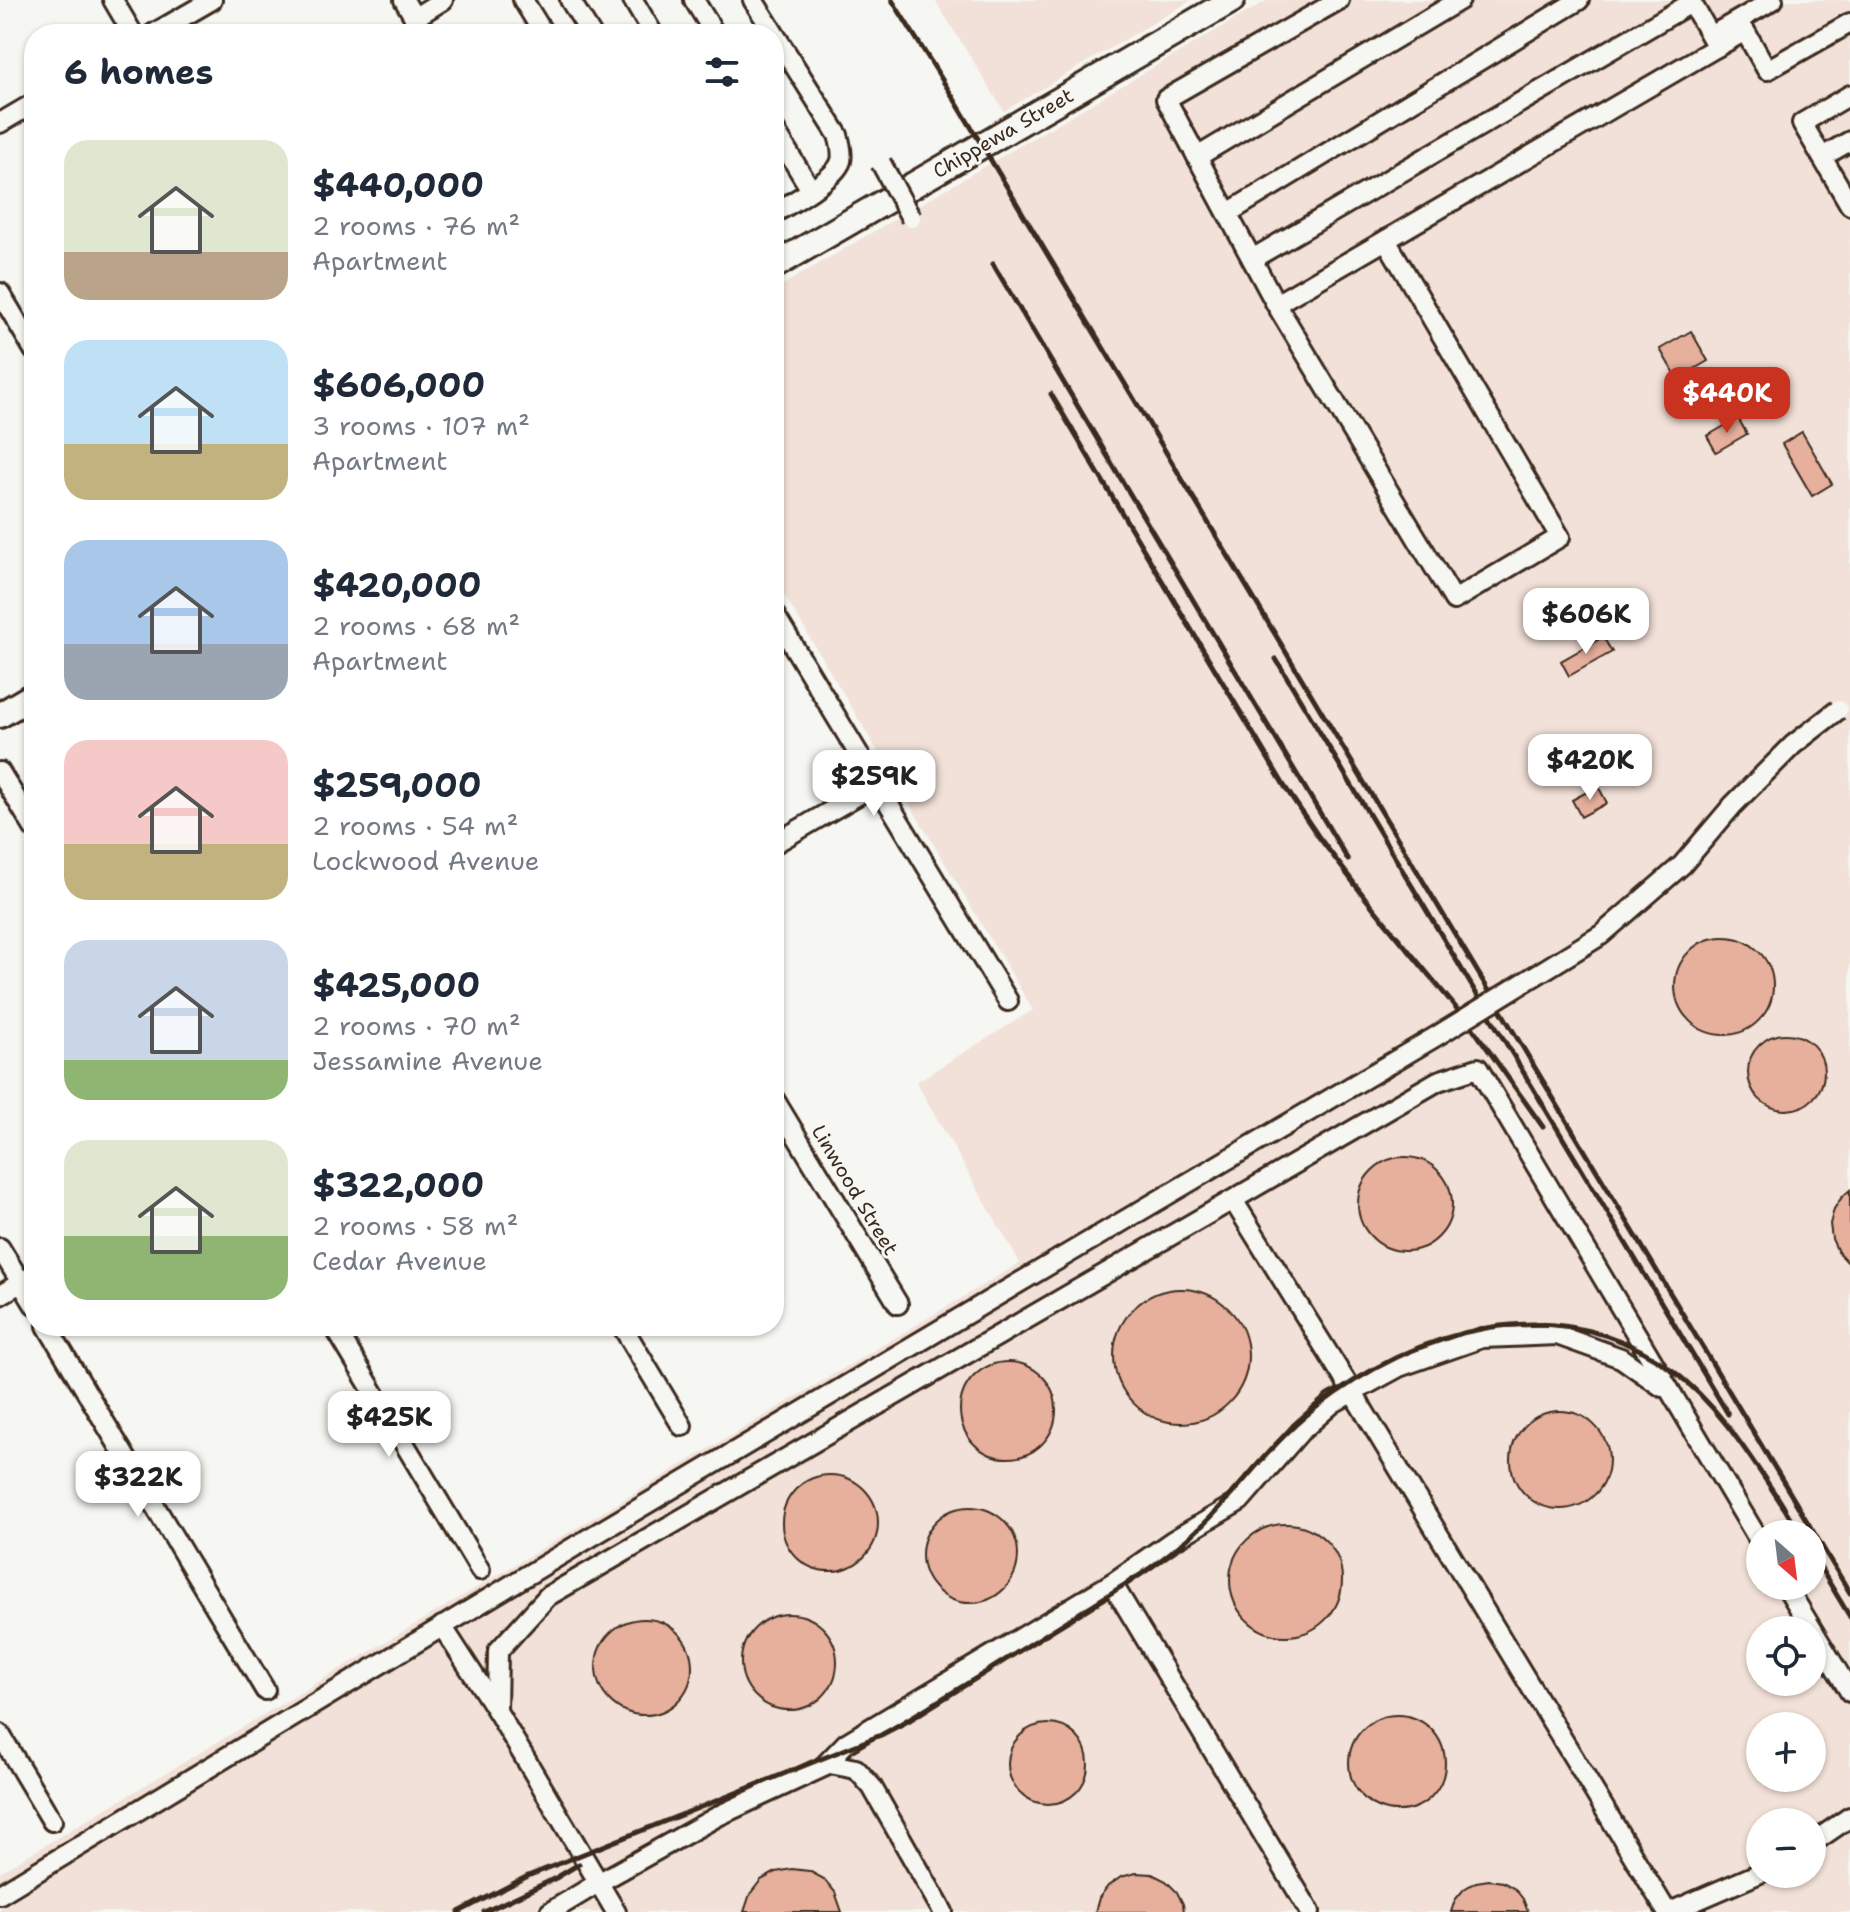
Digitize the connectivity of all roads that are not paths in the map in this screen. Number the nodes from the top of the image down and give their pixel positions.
1 (113, 0) edge
2 (212, 0) edge
3 (404, 0) edge
4 (444, 0) edge
5 (523, 0) edge
6 (570, 0) edge
7 (633, 0) edge
8 (694, 0) edge
9 (753, 0) edge
10 (1232, 0) edge
11 (1339, 0) edge
12 (1460, 0) edge
13 (1579, 0) edge
14 (1773, 0) edge
15 (1691, 1) edge
16 (1850, 23) edge
17 (127, 24) edge
18 (170, 24) edge
19 (418, 24) edge
20 (421, 24) edge
21 (538, 24) edge
22 (585, 24) edge
23 (647, 24) edge
24 (709, 24) edge
25 (768, 24) edge
26 (1714, 41) junction
27 (784, 49) edge
28 (1850, 95) edge
29 (24, 109) edge
30 (0, 123) edge
31 (1850, 141) edge
32 (784, 145) edge
33 (1197, 157) junction
34 (1822, 157) junction
35 (881, 163) dead end
36 (811, 190) junction
37 (1850, 205) edge
38 (784, 207) edge
39 (1228, 213) junction
40 (911, 218) dead end
41 (1386, 240) junction
42 (1252, 259) junction
43 (784, 260) edge
44 (0, 293) edge
45 (1276, 304) junction
46 (24, 333) edge
47 (784, 631) edge
48 (24, 701) edge
49 (1844, 707) edge
50 (0, 715) edge
51 (0, 772) edge
52 (877, 784) junction
53 (24, 812) edge
54 (784, 838) edge
55 (1008, 1001) dead end
56 (784, 1116) edge
57 (1233, 1200) junction
58 (0, 1248) edge
59 (24, 1275) edge
60 (24, 1281) edge
61 (0, 1295) edge
62 (898, 1304) dead end
63 (53, 1336) edge
64 (340, 1336) edge
65 (628, 1336) edge
66 (1353, 1393) junction
67 (1671, 1394) junction
68 (682, 1426) dead end
69 (1747, 1520) edge
70 (480, 1570) dead end
71 (1112, 1583) junction
72 (1794, 1600) edge
73 (442, 1626) junction
74 (265, 1690) dead end
75 (1850, 1692) edge
76 (497, 1711) junction
77 (0, 1734) edge
78 (823, 1767) junction
79 (1850, 1817) edge
80 (52, 1821) dead end
81 (1826, 1833) edge
82 (1746, 1879) edge
83 (598, 1883) junction
84 (0, 1894) edge
85 (550, 1912) edge
86 (616, 1912) edge
87 (943, 1912) edge
88 (1310, 1912) edge
89 (1668, 1912) edge

1 - 17 street
2 - 18 street
3 - 19 street
4 - 20 street
5 - 21 street
6 - 22 street
7 - 23 street
8 - 24 street
9 - 25 street
10 - 43 main road, Chippewa Street
11 - 33 street
12 - 33 street
13 - 39 street
14 - 26 street
15 - 26 street
15 - 42 street
16 - 26 street
26 - 41 street
27 - 36 street
28 - 34 street
29 - 30 street
31 - 34 street
32 - 36 street
33 - 39 street
34 - 37 street
35 - 40 street, bridge
36 - 38 street
39 - 42 street
41 - 45 street
41 - 45 street
42 - 45 street
44 - 46 street
47 - 52 street
48 - 50 main road
49 - 73 street, bridge
51 - 53 street
52 - 54 street
52 - 55 street
56 - 62 street, Linwood Street
57 - 66 street
57 - 67 street
57 - 76 street
58 - 59 street
60 - 61 street
63 - 74 street
64 - 70 street
65 - 68 street
66 - 67 street
66 - 71 street
66 - 89 street
67 - 69 street
71 - 78 street
71 - 88 street
72 - 75 street
73 - 76 street
73 - 84 street
76 - 83 street
77 - 80 street
78 - 83 street
78 - 87 street
79 - 81 street
82 - 89 street
83 - 85 street
83 - 86 street

